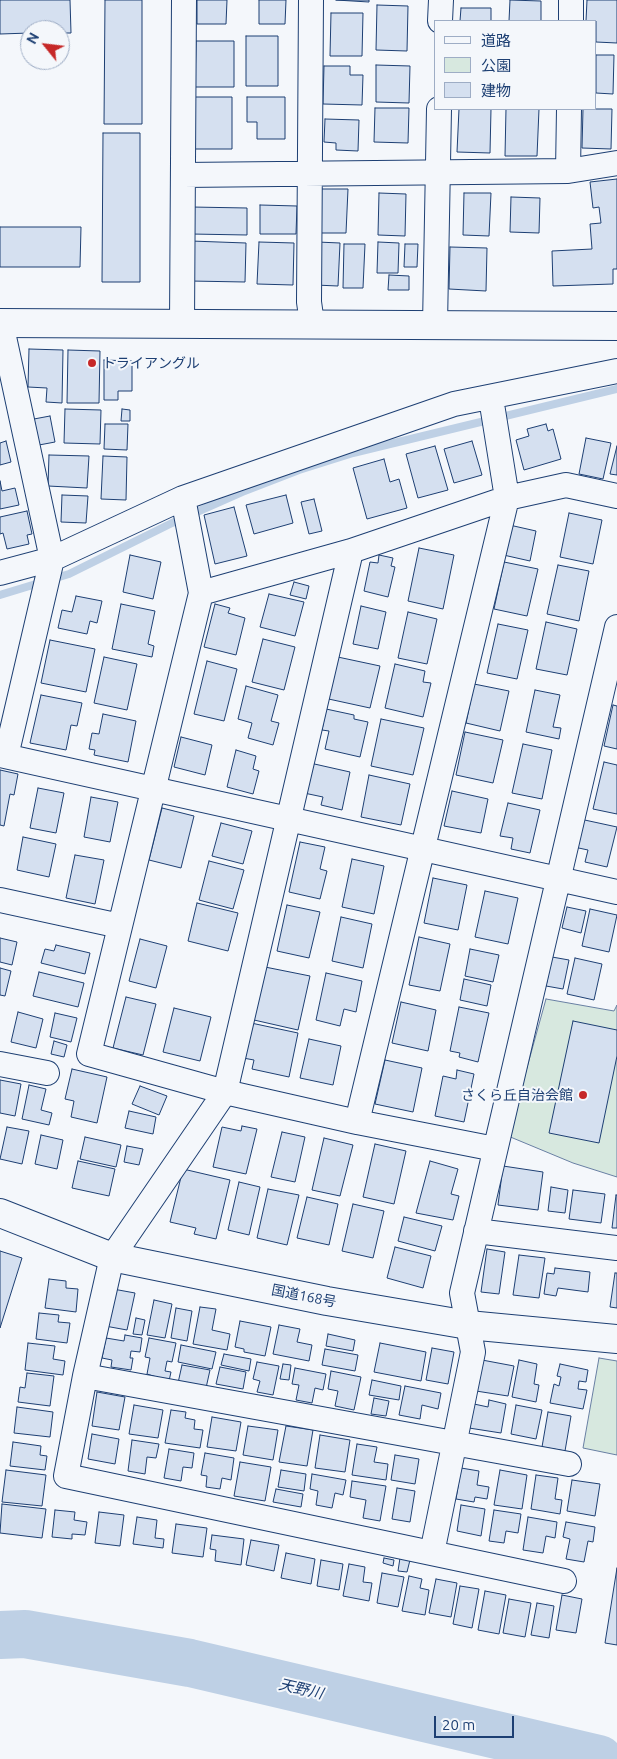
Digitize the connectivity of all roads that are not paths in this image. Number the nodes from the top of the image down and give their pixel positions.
1 (184, 0) edge
2 (311, 0) edge
3 (441, 0) edge
4 (571, 0) edge
5 (440, 20) edge
6 (571, 20) edge
7 (439, 110) edge
8 (569, 110) edge
9 (617, 163) edge
10 (568, 171) junction
11 (438, 172) junction
12 (311, 173) junction
13 (183, 175) junction
14 (1, 323) edge
15 (182, 323) junction
16 (312, 323) junction
17 (435, 325) junction
18 (617, 326) edge
19 (617, 371) edge
20 (491, 398) junction
21 (617, 496) edge
22 (183, 498) junction
23 (507, 498) junction
24 (351, 552) junction
25 (52, 559) junction
26 (0, 573) edge
27 (201, 593) junction
28 (617, 627) edge
29 (3, 755) edge
30 (153, 789) junction
31 (288, 820) junction
32 (423, 850) junction
33 (558, 880) junction
34 (617, 892) edge
35 (0, 900) edge
36 (120, 926) junction
37 (0, 1064) edge
38 (47, 1073) dead end
39 (225, 1092) junction
40 (358, 1122) junction
41 (495, 1149) junction
42 (0, 1213) edge
43 (476, 1231) junction
44 (617, 1248) edge
45 (112, 1257) junction
46 (468, 1325) junction
47 (617, 1339) edge
48 (85, 1376) junction
49 (455, 1443) junction
50 (569, 1464) dead end
51 (432, 1554) junction
52 (564, 1581) dead end

1 - 13 street
2 - 12 street
3 - 5 street
4 - 6 street
7 - 11 street
8 - 10 street
9 - 10 street
10 - 11 street
11 - 12 street
11 - 17 street
12 - 13 street
12 - 16 street
13 - 15 street
14 - 15 main road
14 - 25 street
15 - 16 main road
16 - 17 main road
17 - 18 main road
19 - 20 street
20 - 22 street
20 - 23 street
21 - 23 street
22 - 25 street
22 - 27 street
23 - 24 street
23 - 32 street
24 - 27 street
24 - 31 street
25 - 26 street
25 - 29 street
27 - 30 street
28 - 33 street
29 - 30 street
30 - 31 street
30 - 36 street
31 - 32 street
31 - 39 street
32 - 33 street
32 - 40 street
33 - 34 street
33 - 41 street
35 - 36 street
36 - 39 street
37 - 38 street
39 - 40 street
39 - 45 street
40 - 41 street
41 - 43 street
42 - 45 main road, 国道168号
43 - 44 street
43 - 46 street
45 - 46 main road, 国道168号
45 - 48 street
46 - 47 main road, 国道168号
46 - 49 street
48 - 49 street
48 - 51 street
49 - 50 street
49 - 51 street
51 - 52 street

